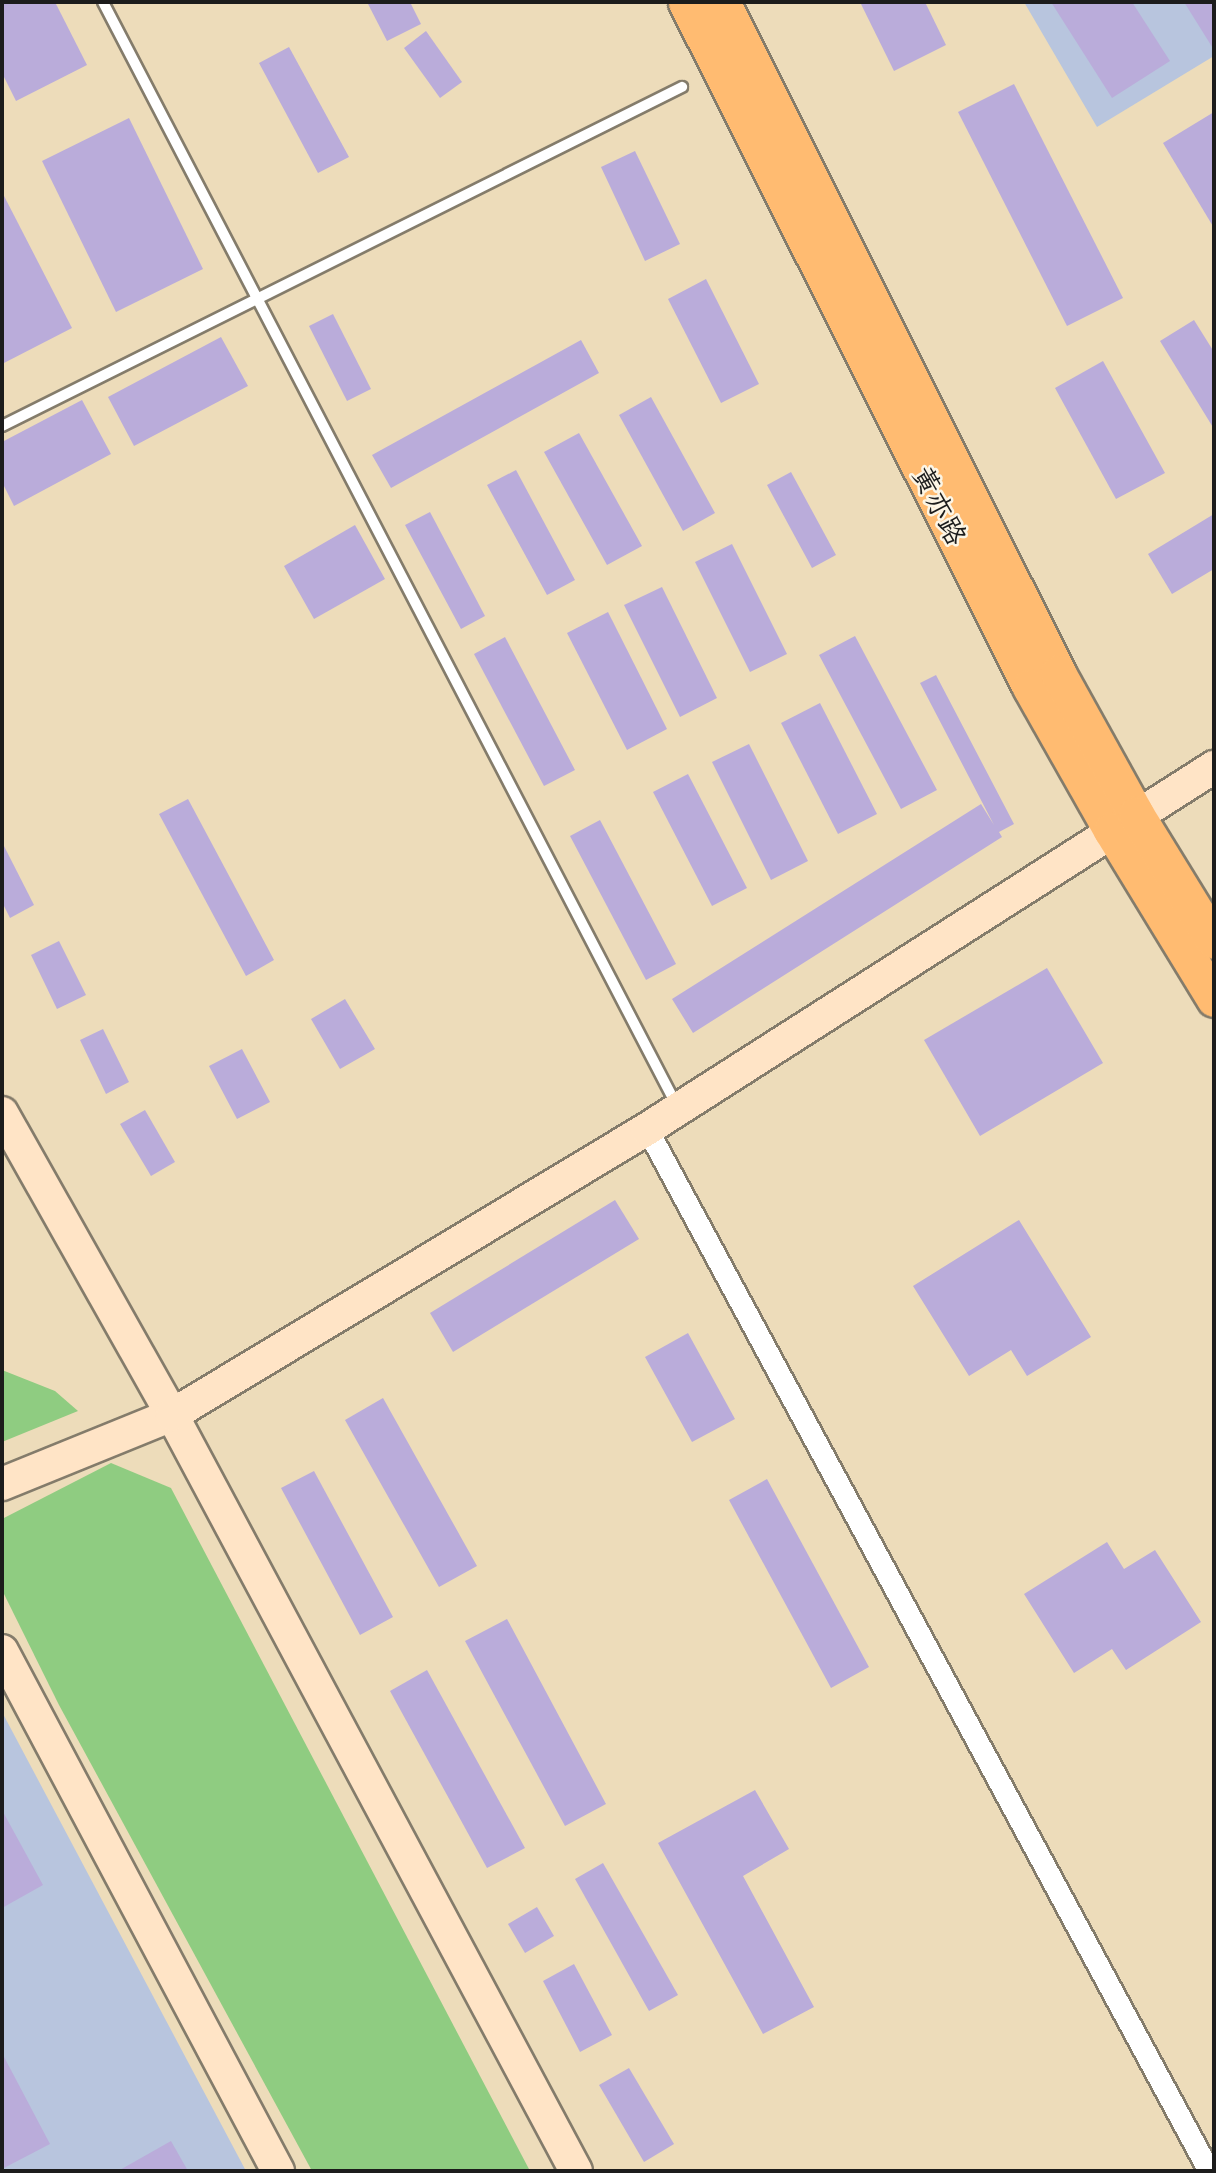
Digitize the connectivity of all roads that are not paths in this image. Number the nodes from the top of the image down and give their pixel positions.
1 (103, 2) edge
2 (686, 2) edge
3 (722, 2) edge
4 (682, 87) dead end
5 (257, 299) junction
6 (2, 426) edge
7 (1214, 767) edge
8 (1124, 822) junction
9 (1214, 941) edge
10 (1214, 999) edge
11 (678, 1108) junction
12 (2, 1113) edge
13 (646, 1129) junction
14 (172, 1415) junction
15 (2, 1484) edge
16 (2, 1651) edge
17 (278, 2171) edge
18 (576, 2171) edge
19 (1209, 2171) edge

1 - 5 lane
2 - 8 main road, 黄亦路
3 - 8 main road, 黄亦路
4 - 5 lane
5 - 6 lane
5 - 11 lane
7 - 8 street
8 - 9 main road, 黄亦路
8 - 10 main road, 黄亦路
8 - 11 street
11 - 13 street
12 - 14 street
13 - 14 street
13 - 19 street
14 - 15 street
14 - 18 street
16 - 17 street

